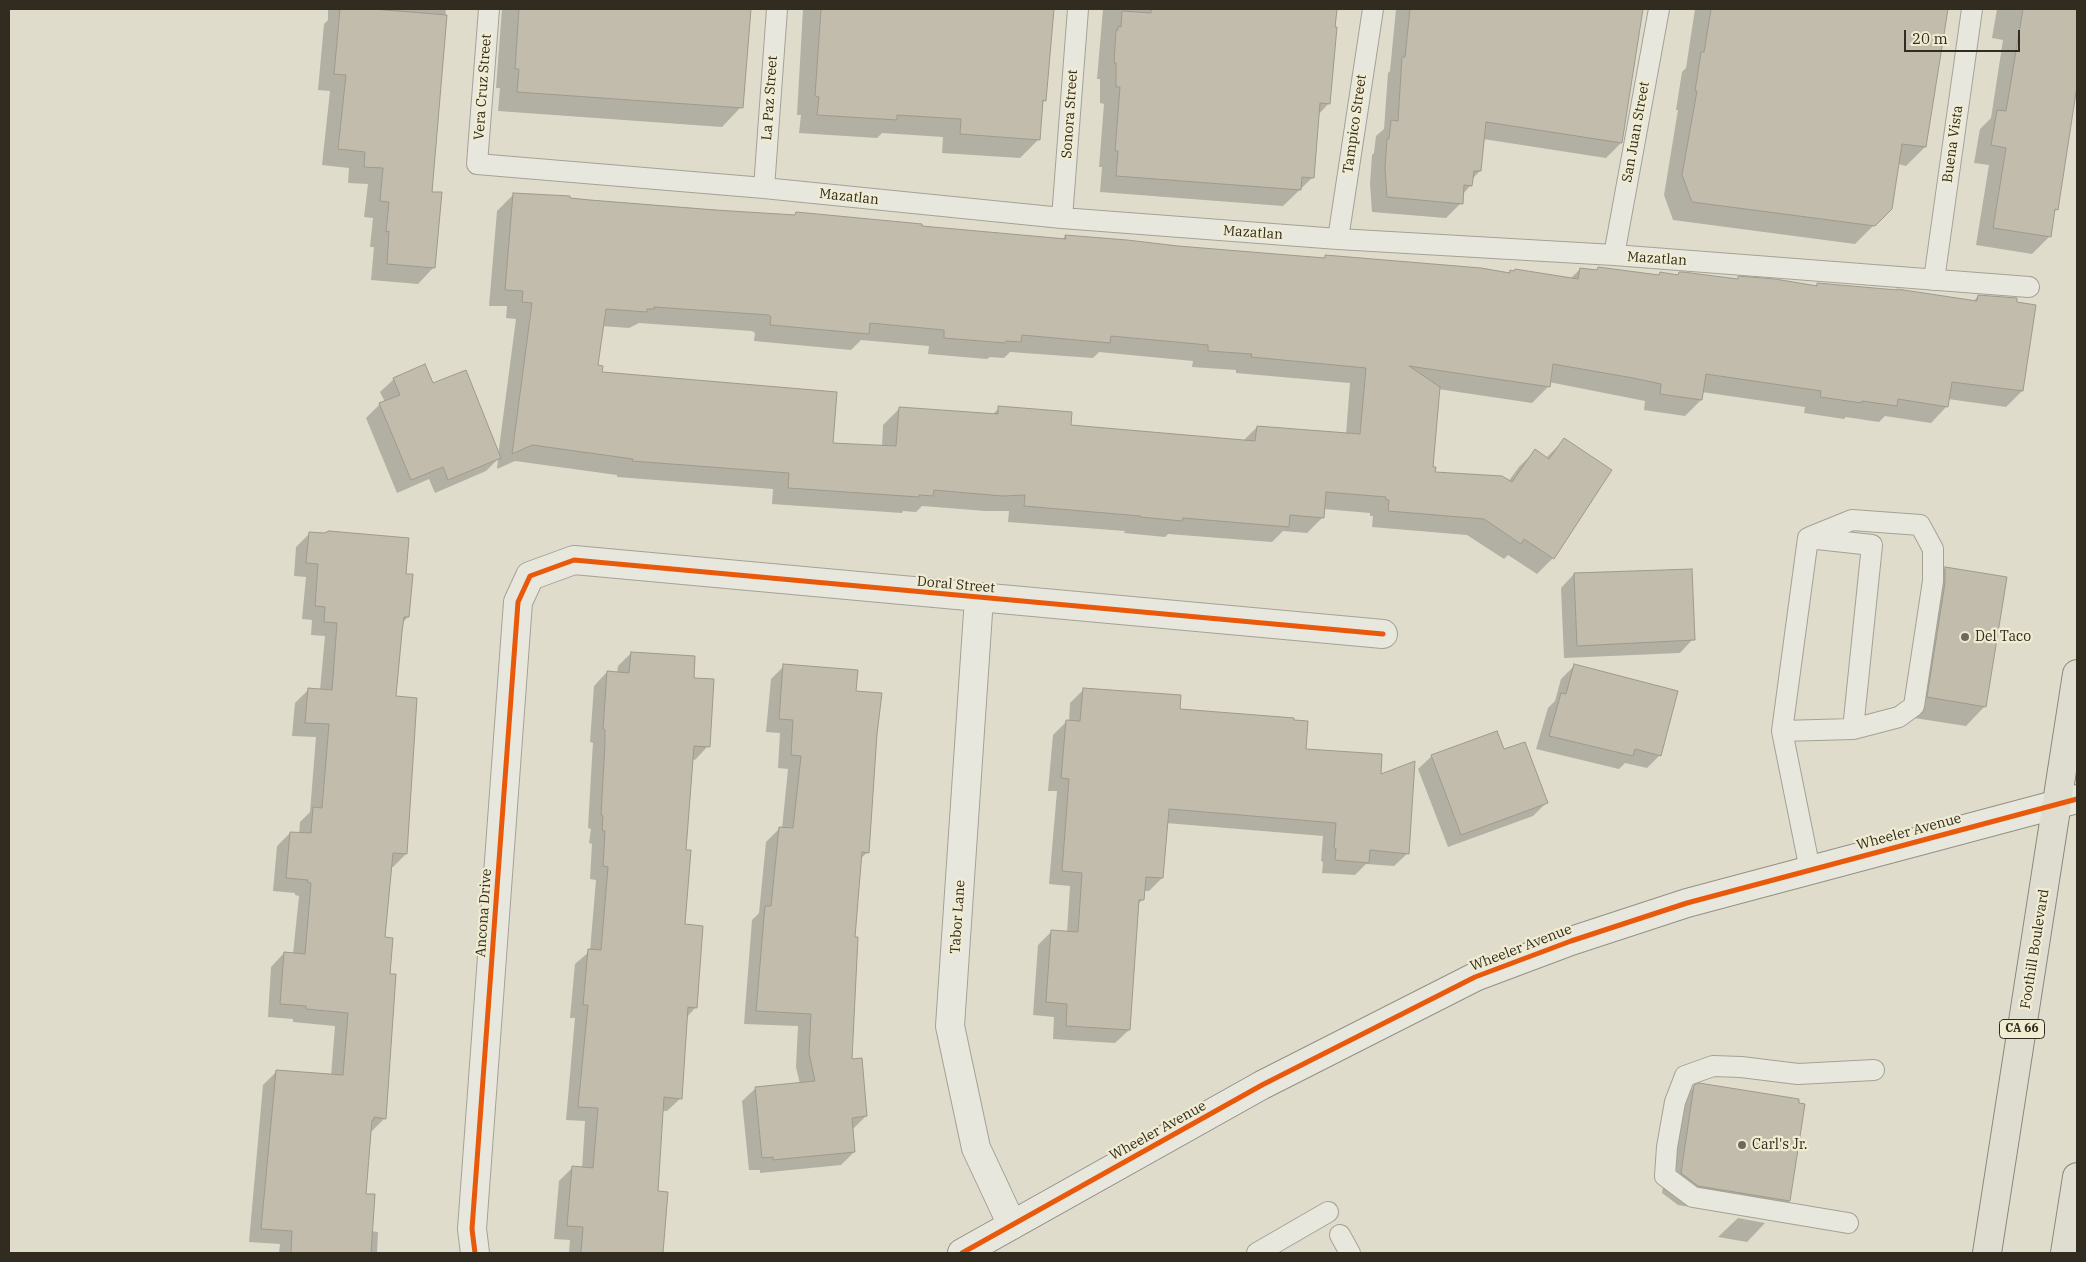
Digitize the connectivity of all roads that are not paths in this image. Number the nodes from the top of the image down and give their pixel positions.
1 (489, 9) edge
2 (777, 9) edge
3 (1078, 9) edge
4 (1372, 9) edge
5 (1659, 9) edge
6 (1972, 9) edge
7 (478, 164) joint
8 (764, 188) junction
9 (1062, 218) junction
10 (1338, 239) junction
11 (1614, 256) junction
12 (1934, 280) junction
13 (2029, 287) dead end
14 (1808, 538) junction
15 (530, 576) joint
16 (979, 598) junction
17 (1382, 634) dead end
18 (2077, 674) edge
19 (1853, 729) junction
20 (1782, 731) junction
21 (2067, 802) edge
22 (1810, 870) junction
23 (1874, 1070) dead end
24 (2077, 1177) edge
25 (1328, 1212) dead end
26 (1848, 1223) dead end
27 (1012, 1225) junction
28 (1340, 1235) dead end
29 (475, 1253) edge
30 (962, 1253) edge
31 (1257, 1253) edge
32 (1350, 1253) edge
33 (1987, 1253) edge
34 (2064, 1253) edge

1 - 7 lane, Vera Cruz Street
2 - 8 lane, La Paz Street
3 - 9 lane, Sonora Street
4 - 10 lane, Tampico Street
5 - 11 lane, San Juan Street
6 - 12 lane, Buena Vista
7 - 8 lane, Mazatlan
8 - 9 lane, Mazatlan
9 - 10 lane, Mazatlan
10 - 11 lane, Mazatlan
11 - 12 lane, Mazatlan
12 - 13 lane, Mazatlan
14 - 19 lane
14 - 19 lane
14 - 20 lane
15 - 16 street, Doral Street
15 - 29 street, Ancona Drive
16 - 17 street, Doral Street
16 - 27 street, Tabor Lane
18 - 21 main road, Foothill Boulevard / CA 66
19 - 20 lane
20 - 22 lane
21 - 22 street, Wheeler Avenue
21 - 33 main road, Foothill Boulevard / CA 66
22 - 27 street, Wheeler Avenue
23 - 26 lane
24 - 34 main road
25 - 31 lane
27 - 30 street, Wheeler Avenue
28 - 32 lane

